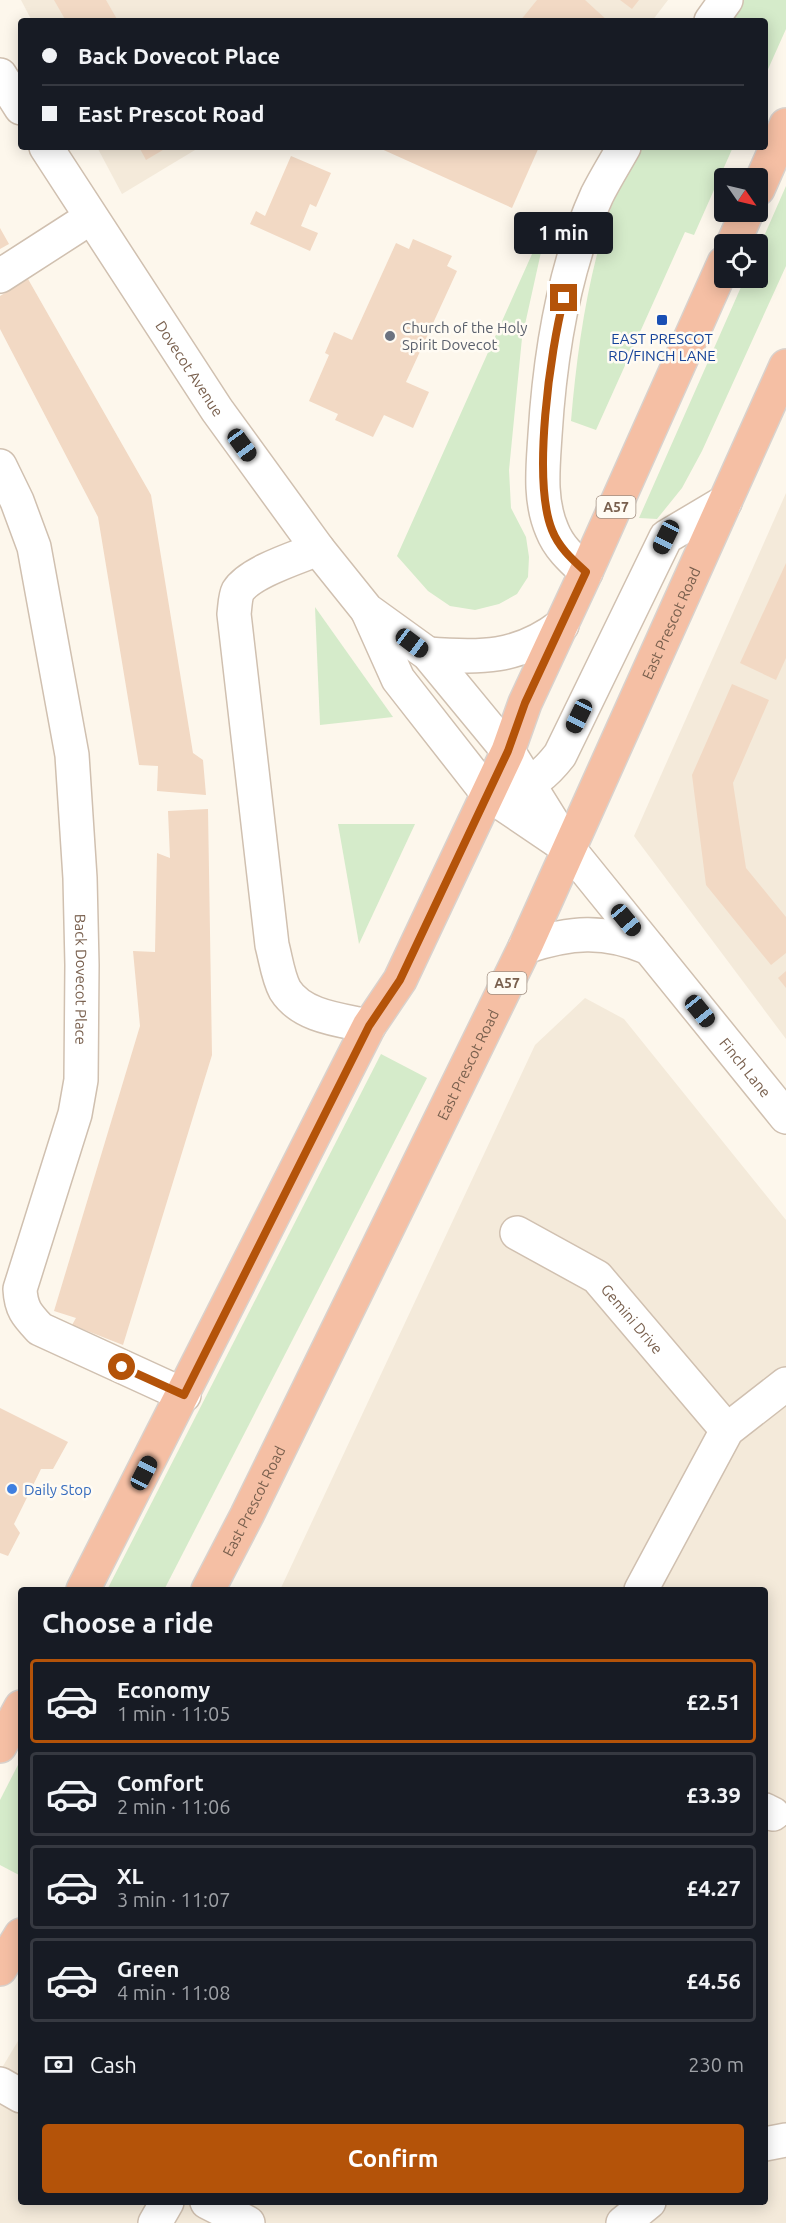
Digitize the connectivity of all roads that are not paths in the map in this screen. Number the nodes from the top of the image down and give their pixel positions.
1 (726, 0) edge
2 (713, 18) edge
3 (0, 75) edge
4 (18, 103) edge
5 (786, 125) edge
6 (48, 150) edge
7 (622, 150) edge
8 (767, 168) edge
9 (90, 218) junction
10 (0, 276) edge
11 (714, 285) edge
12 (786, 366) edge
13 (0, 466) edge
14 (725, 502) junction
15 (318, 549) junction
16 (586, 572) junction
17 (368, 610) junction
18 (562, 626) junction
19 (428, 654) junction
20 (508, 751) junction
21 (529, 784) junction
22 (488, 794) junction
23 (569, 849) junction
24 (525, 947) junction
25 (649, 948) junction
26 (369, 1026) junction
27 (786, 1118) edge
28 (517, 1233) dead end
29 (786, 1384) edge
30 (184, 1395) junction
31 (727, 1430) junction
32 (85, 1587) edge
33 (210, 1587) edge
34 (643, 1587) edge
35 (18, 1713) edge
36 (0, 1746) edge
37 (18, 1940) edge
38 (0, 1969) edge
39 (0, 2084) edge
40 (18, 2094) edge
41 (786, 2140) edge
42 (768, 2143) edge
43 (165, 2205) edge
44 (213, 2205) edge
45 (646, 2205) edge
46 (155, 2223) edge
47 (248, 2223) edge
48 (623, 2223) edge

1 - 2 street
3 - 4 street
5 - 8 highway
6 - 9 street, Dovecot Avenue
7 - 16 street
9 - 10 street
9 - 15 street, Dovecot Avenue
11 - 16 highway, A57
12 - 14 highway, East Prescot Road / A57
13 - 30 street, Back Dovecot Place
14 - 21 street
14 - 23 highway, East Prescot Road / A57
15 - 17 street, Dovecot Avenue
15 - 26 street
16 - 18 highway, A57
17 - 19 street, Dovecot Avenue
17 - 22 street, Dovecot Avenue
18 - 19 street
18 - 20 highway, A57
19 - 20 street, Dovecot Avenue
20 - 21 street, Finch Lane
20 - 22 highway, A57
21 - 22 street
21 - 23 street, Finch Lane
22 - 23 street, Finch Lane
22 - 26 highway, A57
23 - 24 highway, East Prescot Road / A57
23 - 25 street, Finch Lane
24 - 25 street
24 - 33 highway, East Prescot Road / A57
25 - 27 street, Finch Lane
26 - 30 highway, A57
28 - 31 street, Gemini Drive
29 - 31 street
30 - 32 highway, A57
31 - 34 street
35 - 36 highway
37 - 38 highway
39 - 40 street
41 - 42 street
43 - 46 street
44 - 47 street
45 - 48 street

